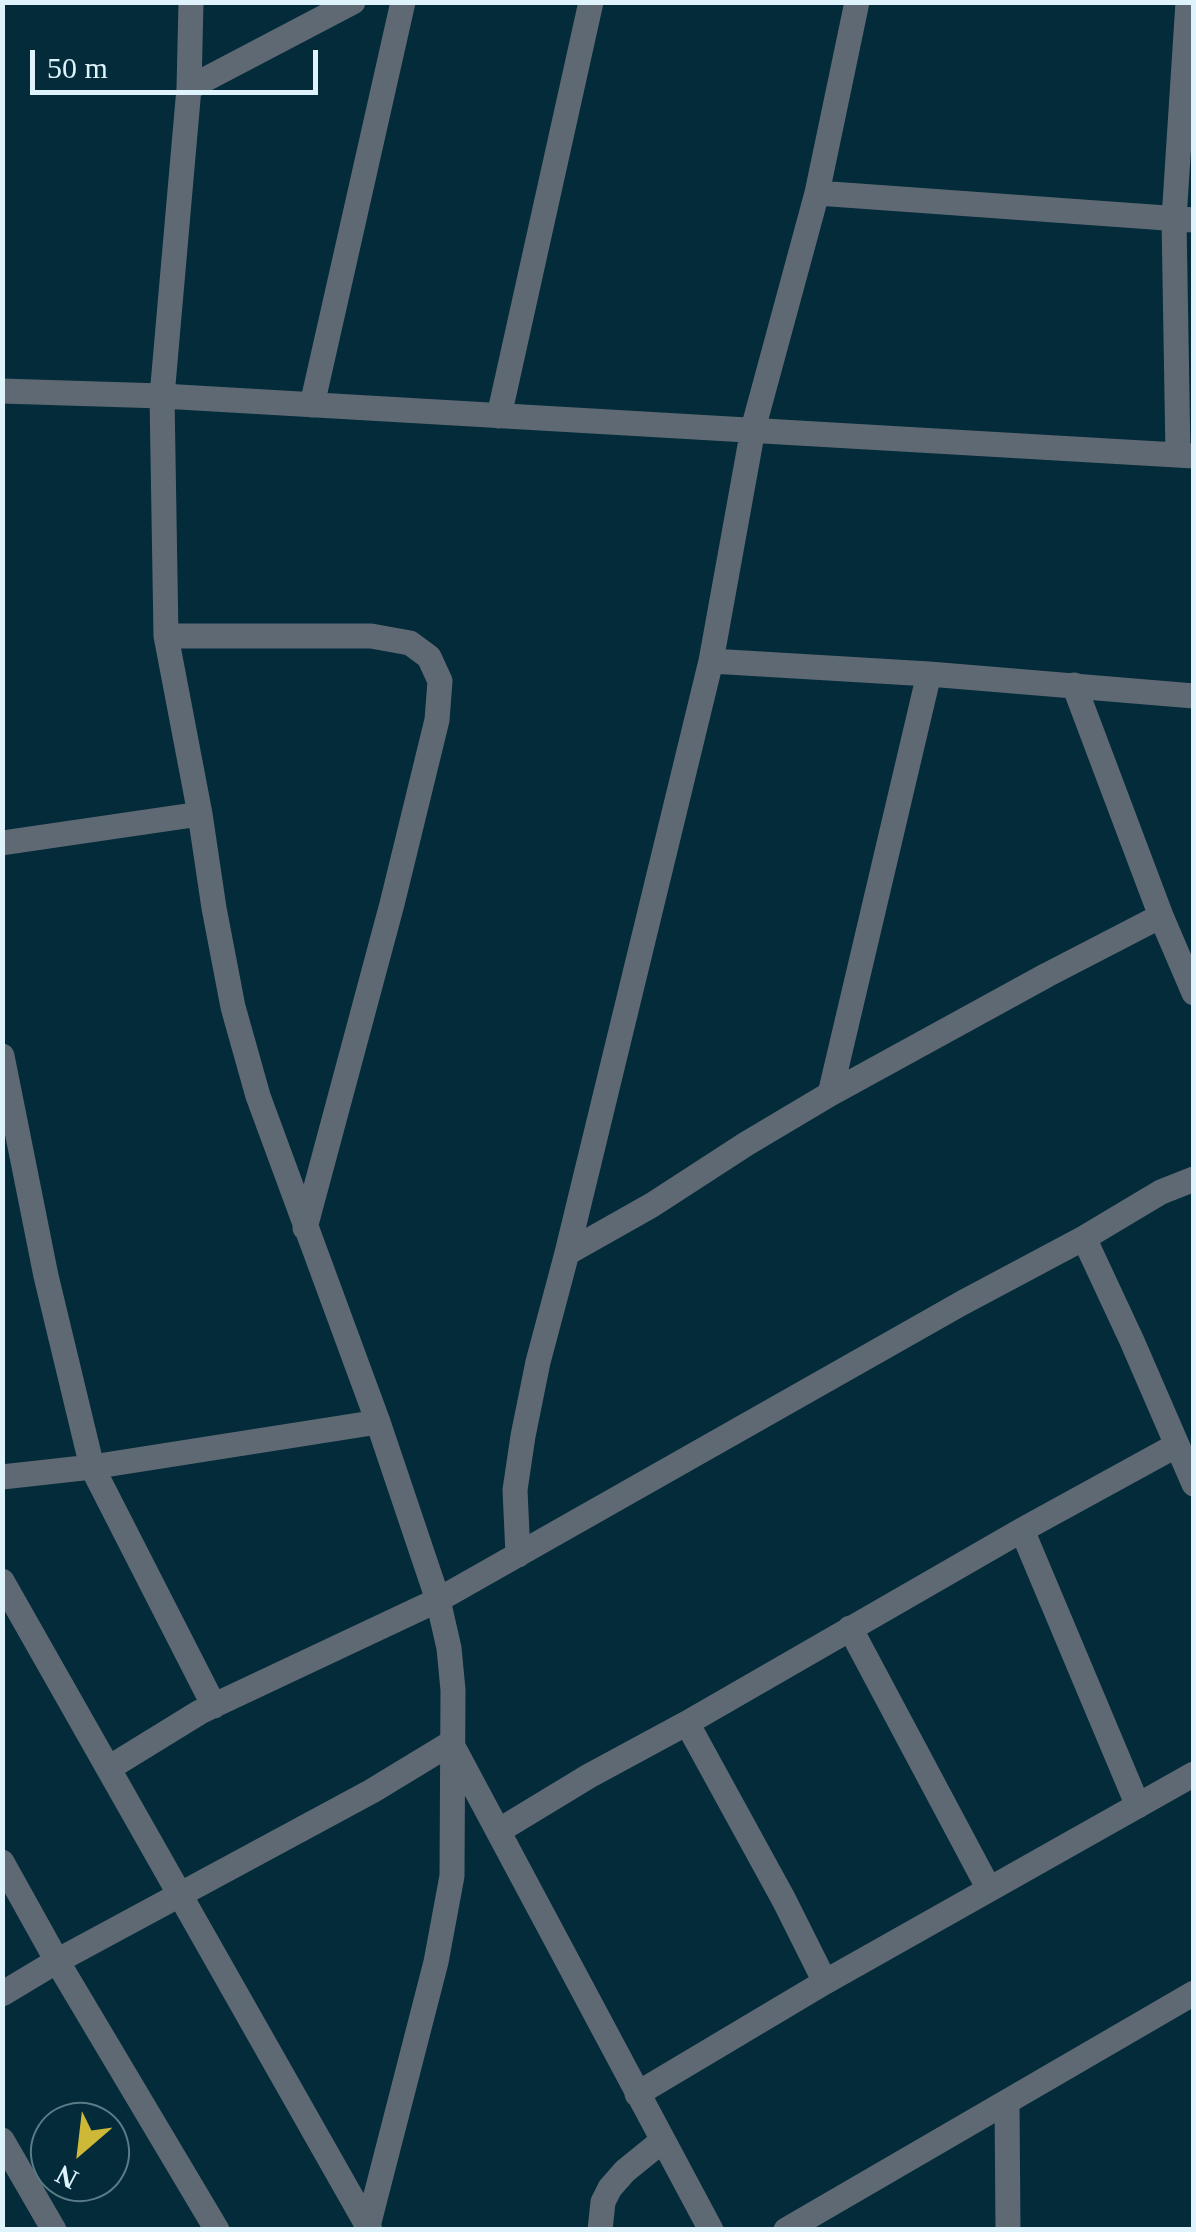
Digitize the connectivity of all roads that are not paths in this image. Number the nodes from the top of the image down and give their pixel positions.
1 (190, 2) edge
2 (353, 2) edge
3 (403, 2) edge
4 (590, 2) edge
5 (857, 2) edge
6 (1189, 14) edge
7 (188, 88) junction
8 (817, 193) junction
9 (1184, 220) edge
10 (2, 391) edge
11 (162, 396) junction
12 (312, 405) junction
13 (499, 416) junction
14 (753, 429) junction
15 (1186, 456) edge
16 (166, 636) junction
17 (711, 661) junction
18 (929, 674) junction
19 (1074, 685) junction
20 (1194, 696) edge
21 (200, 814) junction
22 (2, 843) edge
23 (1161, 916) junction
24 (1194, 993) edge
25 (2, 1056) edge
26 (830, 1094) junction
27 (1194, 1179) edge
28 (305, 1228) junction
29 (1084, 1238) junction
30 (567, 1253) junction
31 (378, 1422) junction
32 (1177, 1445) junction
33 (92, 1468) junction
34 (2, 1477) edge
35 (1194, 1484) edge
36 (1022, 1530) junction
37 (518, 1555) junction
38 (2, 1581) edge
39 (438, 1600) junction
40 (850, 1628) junction
41 (214, 1706) junction
42 (687, 1722) junction
43 (451, 1743) junction
44 (109, 1768) junction
45 (1194, 1774) edge
46 (1138, 1806) junction
47 (500, 1830) junction
48 (2, 1862) edge
49 (989, 1889) junction
50 (182, 1896) junction
51 (57, 1960) junction
52 (825, 1982) junction
53 (1194, 1993) edge
54 (2, 1994) edge
55 (637, 2094) junction
56 (1007, 2102) junction
57 (2, 2140) edge
58 (662, 2140) junction
59 (368, 2228) edge
60 (54, 2230) edge
61 (217, 2230) edge
62 (600, 2230) edge
63 (710, 2230) edge
64 (786, 2230) edge
65 (1008, 2230) edge

1 - 7 street
2 - 7 street
3 - 12 street
4 - 13 street
5 - 8 street
6 - 9 street
7 - 11 street
8 - 9 street
8 - 14 street
9 - 15 street
10 - 11 street
11 - 12 street
11 - 16 street
12 - 13 street
13 - 14 street
14 - 15 street
14 - 17 street
16 - 21 street
16 - 28 street
17 - 18 street
17 - 30 street
18 - 19 street
18 - 26 street
19 - 20 street
19 - 23 street
21 - 22 street
21 - 28 street
23 - 24 street
23 - 26 street
25 - 33 street
26 - 30 street
27 - 29 street
28 - 31 street
29 - 32 street
29 - 37 street
30 - 37 street
31 - 33 street
31 - 39 street
32 - 35 street
32 - 36 street
33 - 34 street
33 - 41 street
36 - 40 street
36 - 46 street
37 - 39 street
38 - 44 street
39 - 41 street
39 - 43 street
40 - 42 street
40 - 49 street
41 - 44 street
42 - 47 street
42 - 52 street
43 - 47 street
43 - 50 street
43 - 59 street
44 - 50 street
45 - 46 street
46 - 49 street
47 - 55 street
48 - 51 street
49 - 52 street
50 - 51 street
50 - 59 street
51 - 54 street
51 - 61 street
52 - 55 street
53 - 56 street
55 - 58 street
56 - 64 street
56 - 65 street
57 - 60 street
58 - 62 street
58 - 63 street

